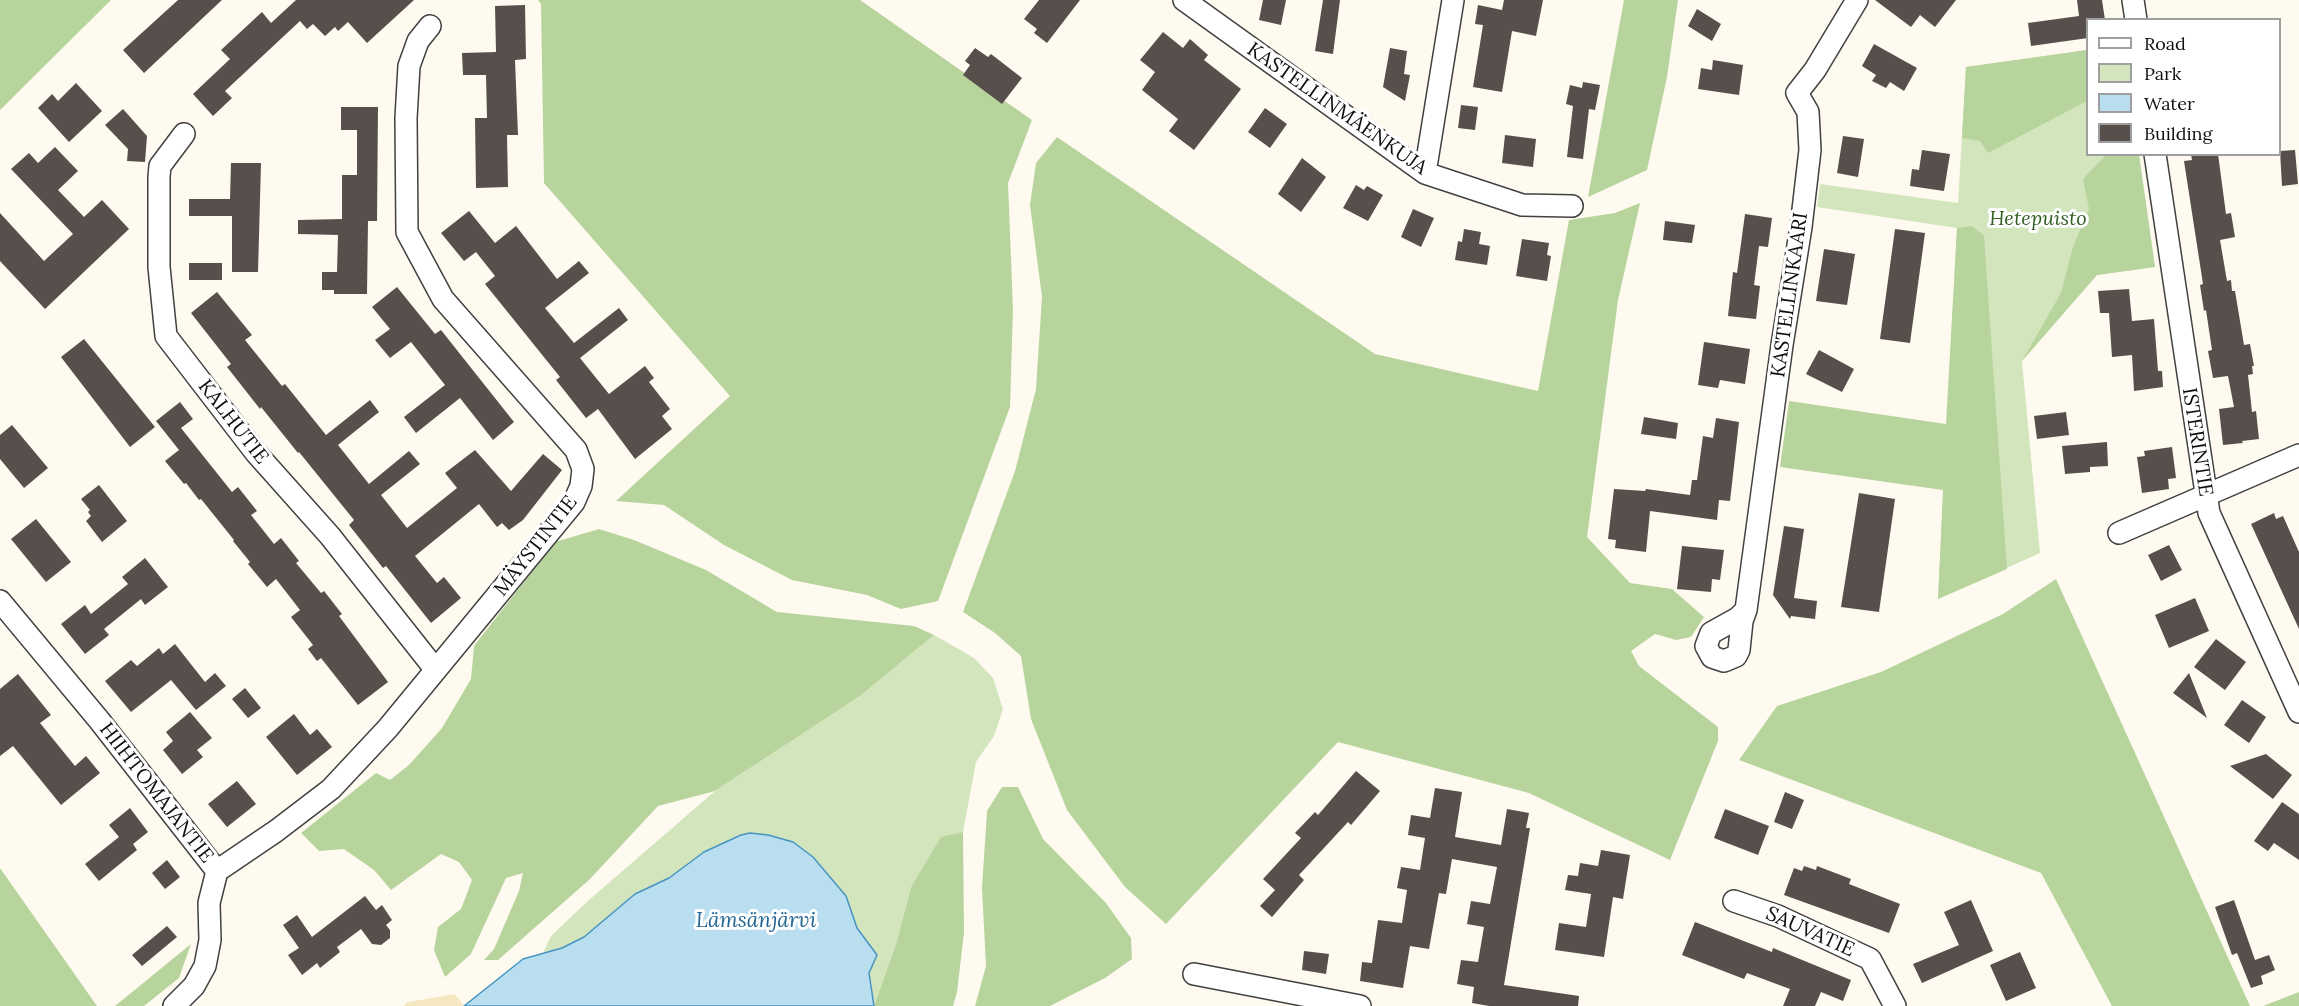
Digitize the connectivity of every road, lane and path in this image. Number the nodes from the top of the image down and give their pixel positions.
1 (1184, 0) edge
2 (1453, 0) edge
3 (1857, 0) edge
4 (2133, 0) edge
5 (2136, 18) edge
6 (430, 26) dead end
7 (184, 134) dead end
8 (2155, 156) edge
9 (1425, 173) junction
10 (1572, 206) dead end
11 (2299, 455) edge
12 (2206, 495) junction
13 (2119, 533) dead end
14 (0, 601) edge
15 (1746, 610) dead end
16 (435, 669) junction
17 (2299, 712) edge
18 (218, 871) junction
19 (1734, 901) dead end
20 (1194, 974) dead end
21 (174, 1006) edge
22 (1360, 1006) edge
23 (1895, 1006) edge

1 - 9 street, KASTELLINMÄENKUJA
2 - 9 street
3 - 15 street, KASTELLINKAARI
4 - 5 street
6 - 16 street, MÄYSTINTIE
7 - 16 street, KALHUTIE
8 - 12 street, ISTERINTIE
9 - 10 street, KASTELLINMÄENKUJA
11 - 12 street
12 - 13 street
12 - 17 street, ISTERINTIE
14 - 18 street, HIIHTOMAJANTIE
16 - 18 street, MÄYSTINTIE
18 - 21 street, HIIHTOMAJANTIE
19 - 23 street, SAUVATIE
20 - 22 street

